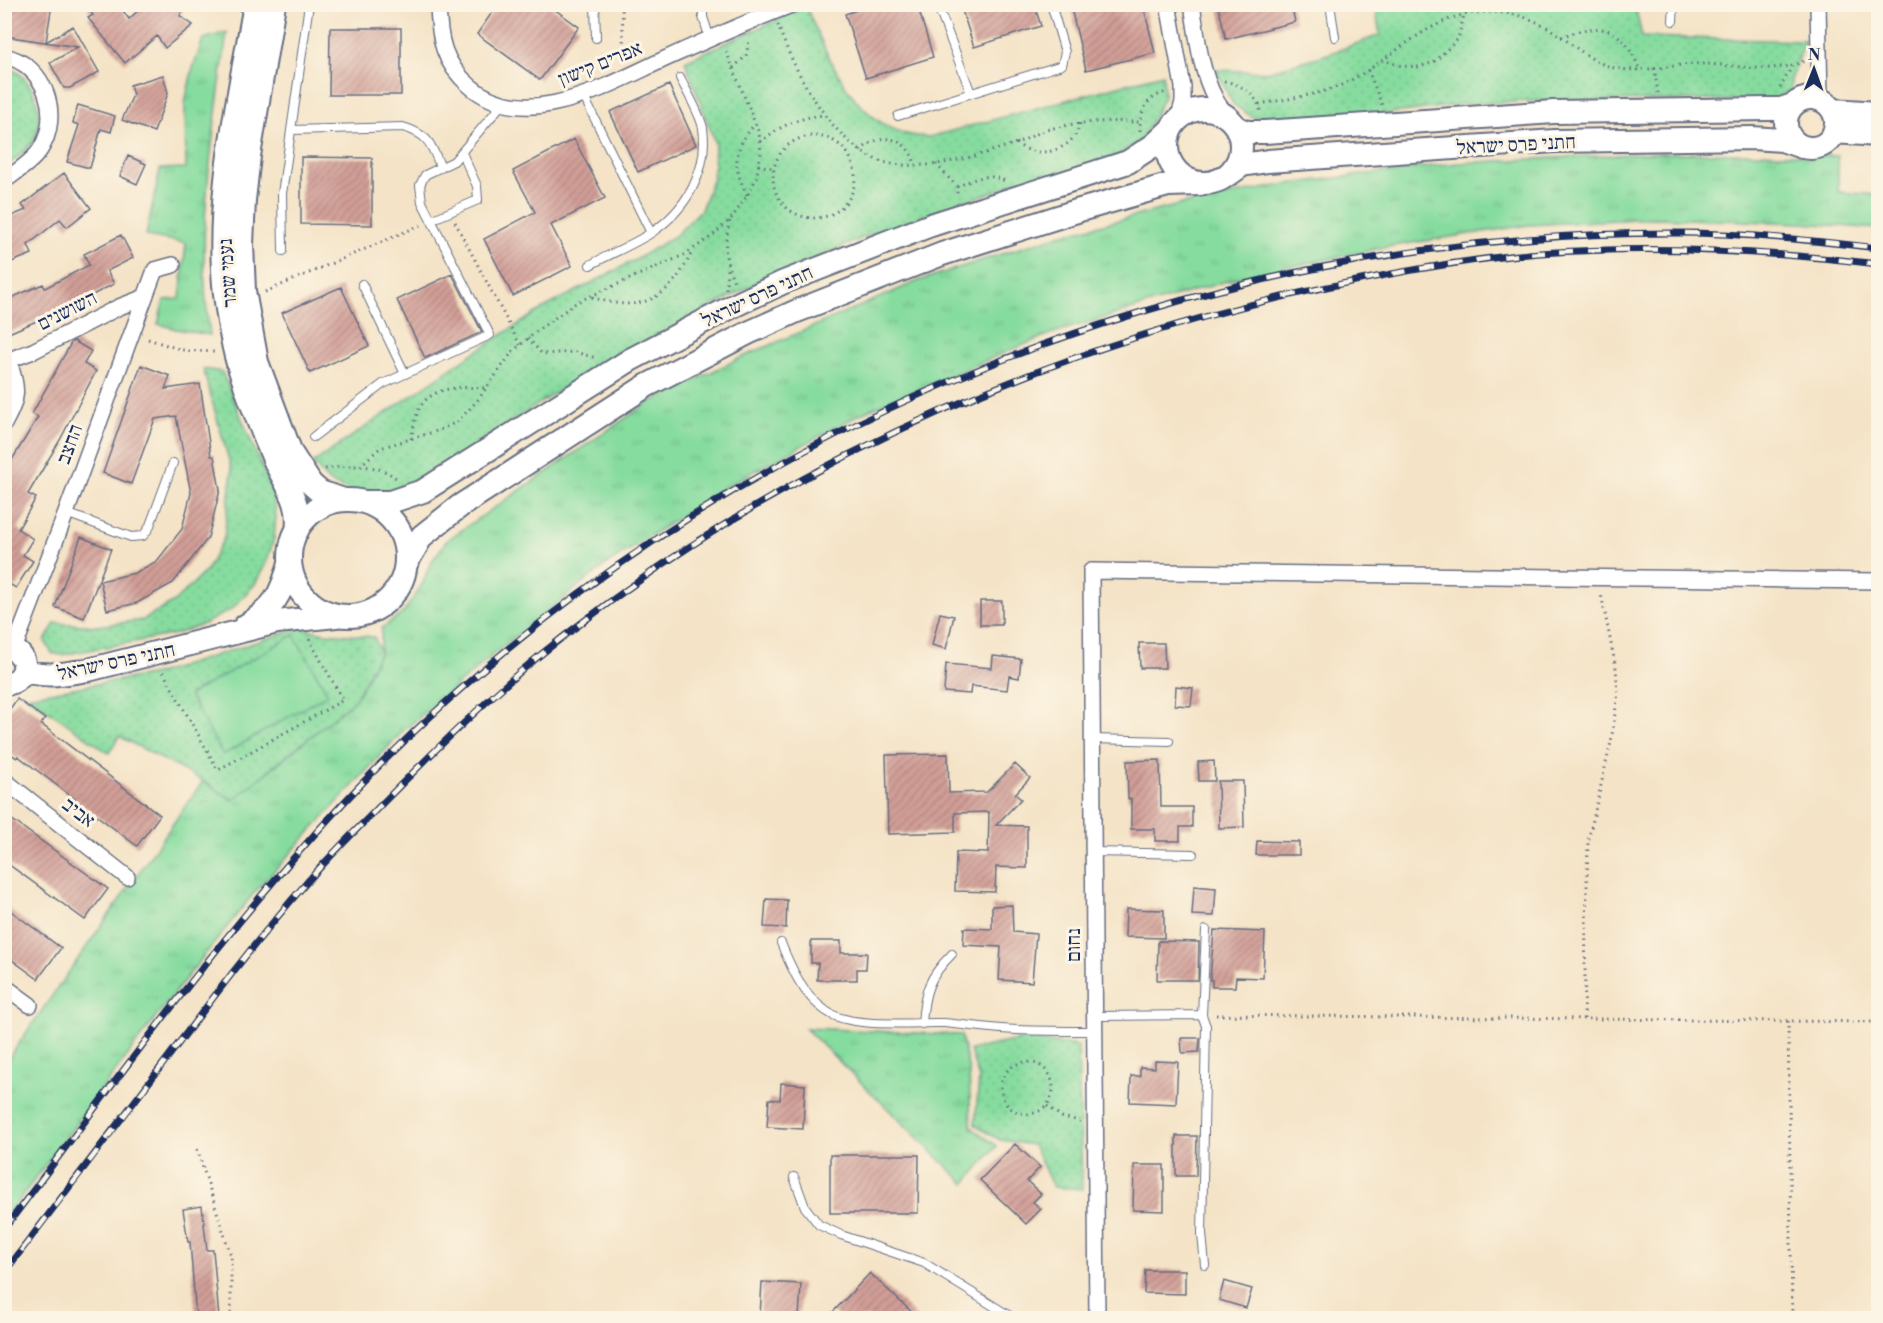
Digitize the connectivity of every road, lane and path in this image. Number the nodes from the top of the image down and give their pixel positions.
1 (255, 4) edge
2 (274, 4) edge
3 (309, 4) edge
4 (438, 4) edge
5 (595, 4) edge
6 (622, 4) edge
7 (703, 4) edge
8 (794, 4) edge
9 (938, 4) edge
10 (1051, 4) edge
11 (1168, 4) edge
12 (1192, 4) edge
13 (1330, 4) edge
14 (1511, 4) edge
15 (1674, 4) edge
16 (1818, 4) edge
17 (774, 12) junction
18 (1511, 14) junction
19 (1464, 15) junction
20 (1673, 21) dead end
21 (748, 22) junction
22 (715, 37) junction
23 (1335, 37) dead end
24 (1561, 37) junction
25 (596, 38) dead end
26 (1819, 54) junction
27 (4, 56) edge
28 (1382, 60) junction
29 (1792, 66) junction
30 (733, 68) junction
31 (1640, 68) junction
32 (1368, 70) junction
33 (624, 77) junction
34 (680, 78) dead end
35 (1207, 79) junction
36 (1183, 87) junction
37 (971, 93) junction
38 (584, 95) junction
39 (503, 103) junction
40 (1259, 104) junction
41 (1826, 104) junction
42 (1793, 105) junction
43 (1769, 109) junction
44 (1878, 113) edge
45 (825, 115) junction
46 (898, 116) dead end
47 (1140, 122) junction
48 (1080, 123) junction
49 (1233, 123) junction
50 (1390, 123) junction
51 (755, 124) junction
52 (1174, 125) junction
53 (291, 130) junction
54 (1265, 132) junction
55 (1834, 132) junction
56 (1878, 135) edge
57 (848, 140) junction
58 (760, 142) junction
59 (1016, 143) junction
60 (844, 147) junction
61 (1802, 147) junction
62 (1145, 150) junction
63 (860, 151) junction
64 (462, 153) junction
65 (915, 164) junction
66 (936, 164) junction
67 (758, 165) junction
68 (441, 168) junction
69 (773, 168) junction
70 (1231, 173) junction
71 (4, 181) edge
72 (1200, 184) junction
73 (957, 187) junction
74 (1026, 194) junction
75 (747, 196) junction
76 (450, 212) junction
77 (955, 217) junction
78 (731, 219) junction
79 (431, 220) junction
80 (651, 233) junction
81 (693, 249) junction
82 (283, 251) dead end
83 (590, 265) dead end
84 (173, 266) dead end
85 (362, 284) dead end
86 (591, 296) junction
87 (754, 296) junction
88 (145, 297) junction
89 (245, 300) junction
90 (132, 334) junction
91 (528, 338) junction
92 (520, 345) junction
93 (236, 350) junction
94 (7, 362) edge
95 (610, 372) junction
96 (405, 374) junction
97 (486, 388) junction
98 (4, 424) edge
99 (313, 436) dead end
100 (411, 439) junction
101 (172, 463) dead end
102 (360, 466) junction
103 (302, 472) junction
104 (407, 497) junction
105 (354, 501) junction
106 (66, 513) junction
107 (297, 531) junction
108 (407, 561) junction
109 (290, 563) junction
110 (1596, 577) junction
111 (1878, 581) edge
112 (342, 616) junction
113 (298, 620) junction
114 (207, 641) junction
115 (9, 648) edge
116 (153, 654) junction
117 (24, 671) junction
118 (4, 684) edge
119 (1092, 739) junction
120 (1169, 741) dead end
121 (4, 780) edge
122 (1094, 852) junction
123 (1193, 854) dead end
124 (128, 877) dead end
125 (1206, 930) dead end
126 (780, 943) dead end
127 (952, 954) dead end
128 (4, 986) edge
129 (30, 1005) dead end
130 (1202, 1015) junction
131 (1095, 1016) junction
132 (1584, 1019) junction
133 (1788, 1021) junction
134 (1878, 1022) edge
135 (922, 1024) junction
136 (1095, 1031) junction
137 (1047, 1106) junction
138 (1096, 1122) junction
139 (197, 1149) dead end
140 (794, 1177) dead end
141 (1205, 1265) dead end
142 (231, 1318) edge
143 (1013, 1318) edge
144 (1097, 1318) edge
145 (1792, 1318) edge

1 - 93 main road, נעמי שמר
2 - 89 main road, נעמי שמר
3 - 53 lane
4 - 39 street, אפרים קישון
5 - 25 lane
6 - 33 path
7 - 22 lane
8 - 17 street, אפרים קישון
9 - 37 lane
10 - 37 lane
11 - 36 street
12 - 35 street
13 - 23 lane
14 - 18 path
15 - 20 lane
16 - 26 street
17 - 21 street, אפרים קישון
17 - 45 path
18 - 19 path
18 - 24 path
19 - 28 path
19 - 28 path
21 - 22 street, אפרים קישון
21 - 30 path
22 - 30 path
22 - 33 street, אפרים קישון
24 - 31 path
24 - 31 path
26 - 29 path
26 - 41 street
27 - 71 street
28 - 32 path
29 - 31 path
29 - 43 path
30 - 51 path
32 - 40 path
32 - 50 path
33 - 38 street, אפרים קישון
34 - 80 lane
35 - 40 path
35 - 49 street
36 - 47 path
36 - 52 street
37 - 46 lane
38 - 39 street, אפרים קישון
38 - 80 lane
39 - 64 lane
40 - 54 path
41 - 42 main road
41 - 44 main road
41 - 55 main road
42 - 43 main road, חתני פרס ישראל
42 - 61 main road
43 - 50 main road, חתני פרס ישראל
45 - 57 path
45 - 58 path
47 - 48 path
47 - 62 path
48 - 59 path
48 - 59 path
49 - 52 main road
49 - 54 main road, חתני פרס ישראל
49 - 70 main road
50 - 54 main road, חתני פרס ישראל
51 - 58 path
51 - 75 path
52 - 62 main road, חתני פרס ישראל
52 - 72 main road
53 - 68 lane
53 - 82 lane
55 - 56 main road
55 - 61 main road
57 - 60 path
57 - 63 path
58 - 67 path
59 - 66 path
60 - 69 path
60 - 69 path
61 - 70 main road, חתני פרס ישראל
62 - 74 main road, חתני פרס ישראל
63 - 65 path
63 - 65 path
64 - 68 lane
64 - 76 lane
65 - 66 path
66 - 73 path
67 - 69 path
67 - 75 path
68 - 79 lane
70 - 72 main road
72 - 108 main road, חתני פרס ישראל
73 - 74 path
73 - 77 path
74 - 77 main road, חתני פרס ישראל
75 - 78 path
76 - 79 lane
76 - 92 path
77 - 87 main road, חתני פרס ישראל
78 - 81 path
78 - 87 path
79 - 89 path
79 - 96 lane
80 - 83 lane
81 - 86 path
81 - 86 path
84 - 88 street, החצב
85 - 96 lane
86 - 91 path
87 - 95 main road, חתני פרס ישראל
88 - 90 street, החצב
88 - 94 street, השושנים
89 - 103 main road, נעמי שמר
90 - 93 path
90 - 106 street, החצב
91 - 92 path
91 - 95 path
92 - 97 path
93 - 107 main road, נעמי שמר
94 - 98 street, השושנים
95 - 104 main road, חתני פרס ישראל
96 - 99 lane
97 - 100 path
97 - 100 path
100 - 102 path
101 - 106 lane
102 - 103 path
102 - 104 path
103 - 105 main road, נעמי שמר
104 - 105 main road, חתני פרס ישראל
105 - 107 main road
105 - 108 main road
106 - 115 street, החצב
107 - 109 main road
108 - 112 main road
109 - 112 main road
109 - 114 main road, חתני פרס ישראל
110 - 111 street
110 - 119 street, נחום
110 - 132 path
112 - 113 main road, חתני פרס ישראל
113 - 114 main road, חתני פרס ישראל
113 - 116 path
114 - 116 main road, חתני פרס ישראל
115 - 117 main road
116 - 117 main road, חתני פרס ישראל
117 - 118 main road
119 - 120 lane
119 - 122 street, נחום
121 - 124 street, אביב
122 - 123 lane
122 - 131 street, נחום
125 - 130 lane
126 - 135 lane
127 - 135 lane
128 - 129 street
130 - 131 lane
130 - 132 path
130 - 141 lane
131 - 136 street, נחום
132 - 133 path
133 - 134 path
133 - 145 path
135 - 136 lane
136 - 138 street, נחום
137 - 137 path
137 - 138 path
138 - 144 street, נחום
139 - 142 path
140 - 143 lane

